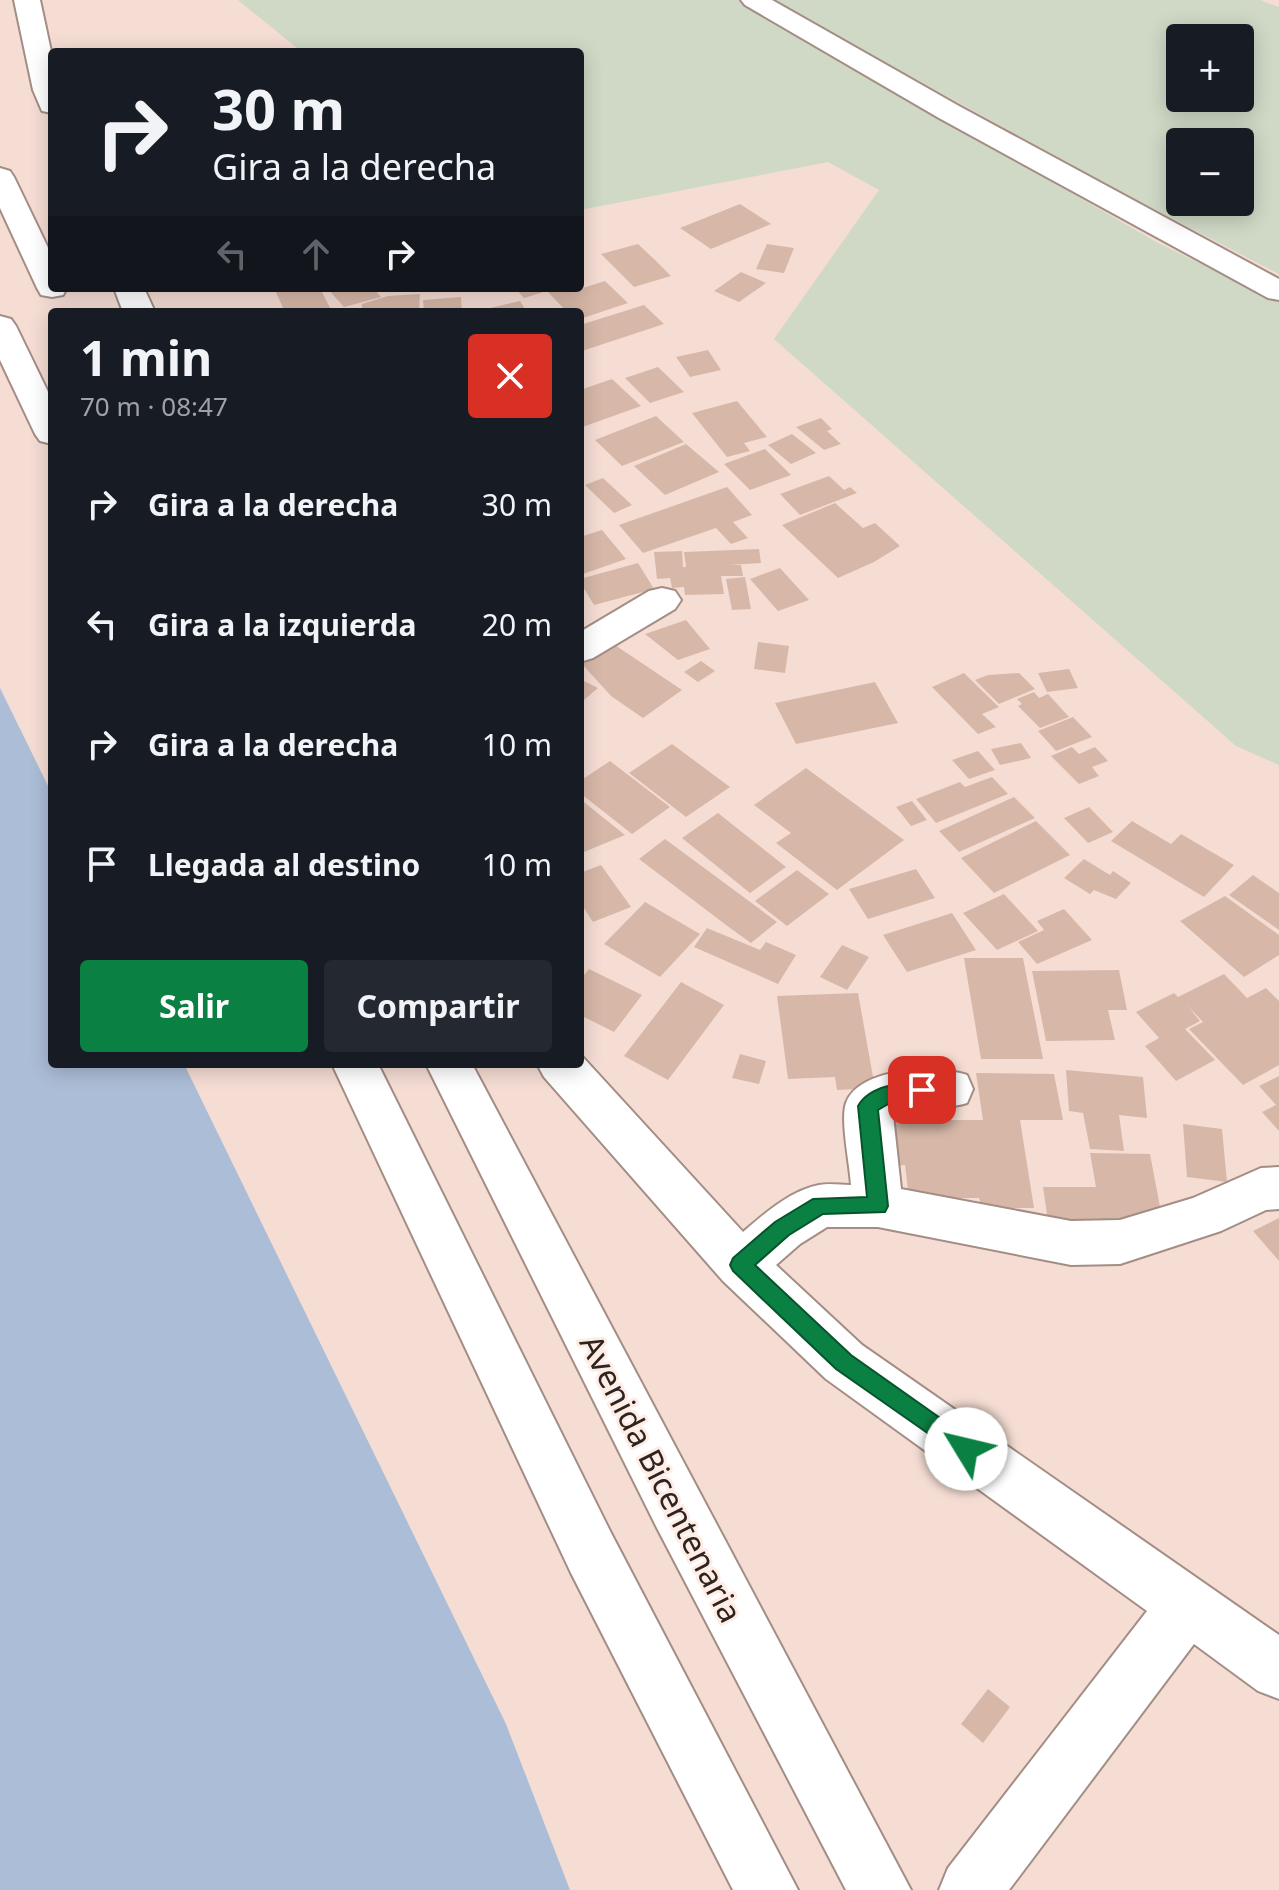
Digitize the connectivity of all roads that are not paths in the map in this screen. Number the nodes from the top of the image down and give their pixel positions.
1 (27, 0) edge
2 (754, 0) edge
3 (48, 95) edge
4 (0, 177) edge
5 (48, 279) edge
6 (1279, 291) edge
7 (0, 326) edge
8 (48, 426) edge
9 (662, 600) dead end
10 (584, 647) edge
11 (357, 1068) edge
12 (451, 1068) edge
13 (564, 1068) edge
14 (950, 1089) dead end
15 (1279, 1188) edge
16 (878, 1206) junction
17 (741, 1265) junction
18 (1187, 1606) junction
19 (1279, 1670) edge
20 (767, 1890) edge
21 (880, 1890) edge
22 (970, 1890) edge

1 - 3 street
2 - 6 street
4 - 5 street
7 - 8 street
9 - 10 street
11 - 20 street
12 - 21 street, Avenida Bicentenaria
13 - 17 street
14 - 16 street
15 - 16 street
16 - 17 street
17 - 18 street
18 - 19 street
18 - 22 street

